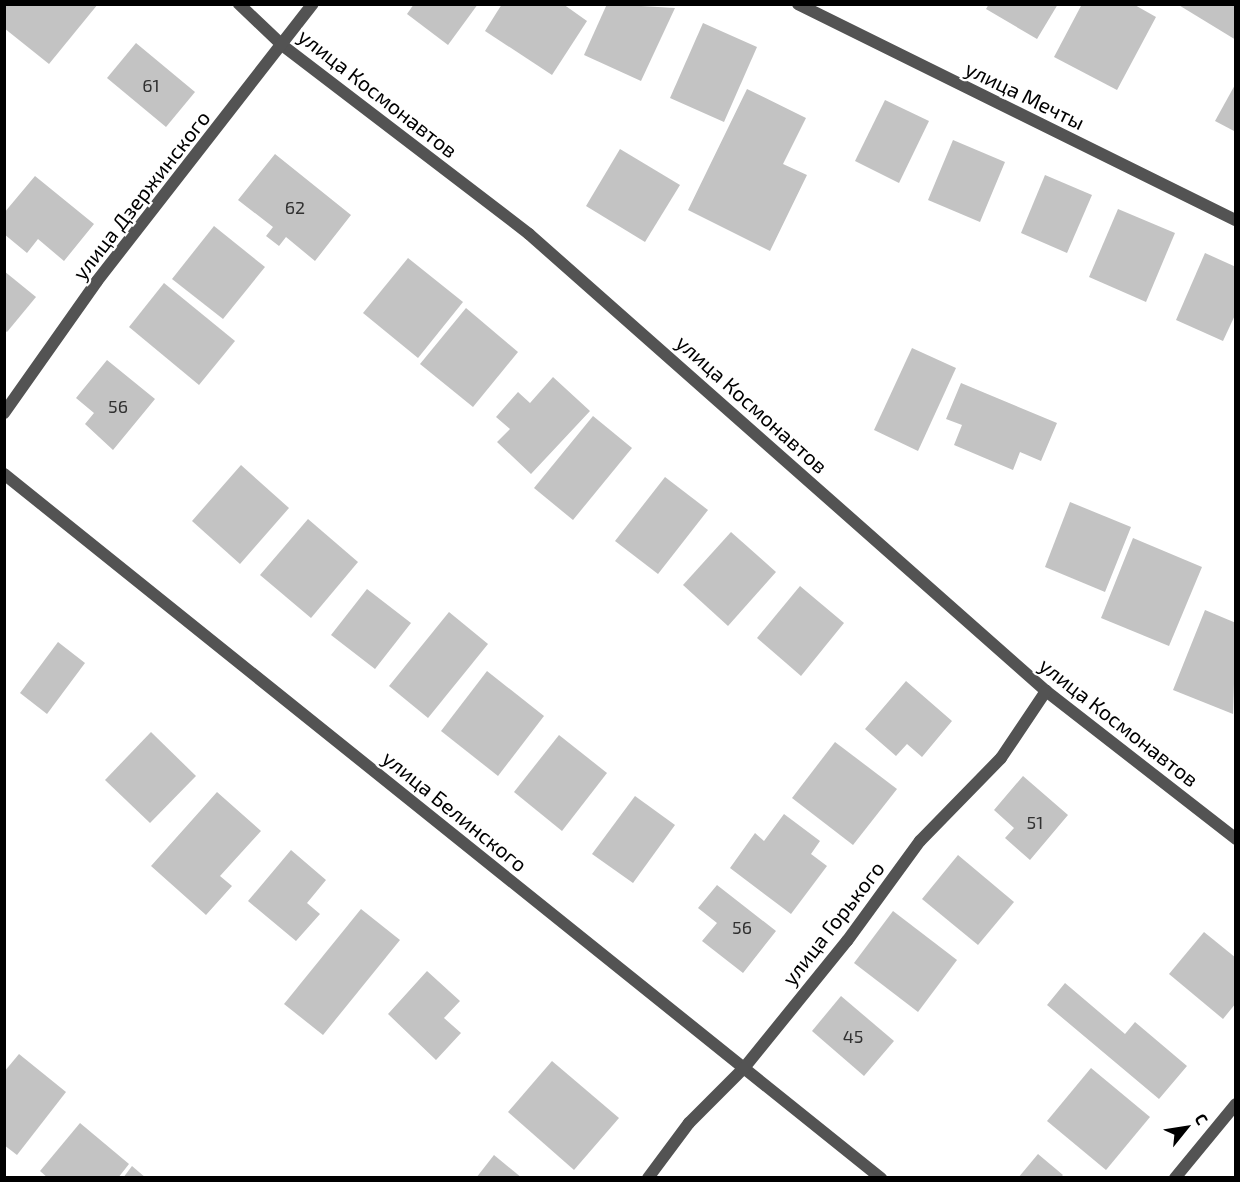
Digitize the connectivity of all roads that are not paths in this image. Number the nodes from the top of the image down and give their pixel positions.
1 (238, 4) edge
2 (313, 4) edge
3 (798, 4) edge
4 (282, 45) junction
5 (1236, 220) edge
6 (4, 413) edge
7 (4, 474) edge
8 (1046, 691) junction
9 (1236, 839) edge
10 (744, 1068) junction
11 (1236, 1104) edge
12 (648, 1178) edge
13 (881, 1178) edge
14 (1175, 1178) edge

1 - 4 street, улица Космонавтов
2 - 4 street, улица Дзержинского
3 - 5 street, улица Мечты
4 - 6 street, улица Дзержинского
4 - 8 street, улица Космонавтов
7 - 10 street, улица Белинского
8 - 9 street, улица Космонавтов
8 - 10 street, улица Горького
10 - 12 street, улица Горького
10 - 13 street, улица Белинского
11 - 14 street

